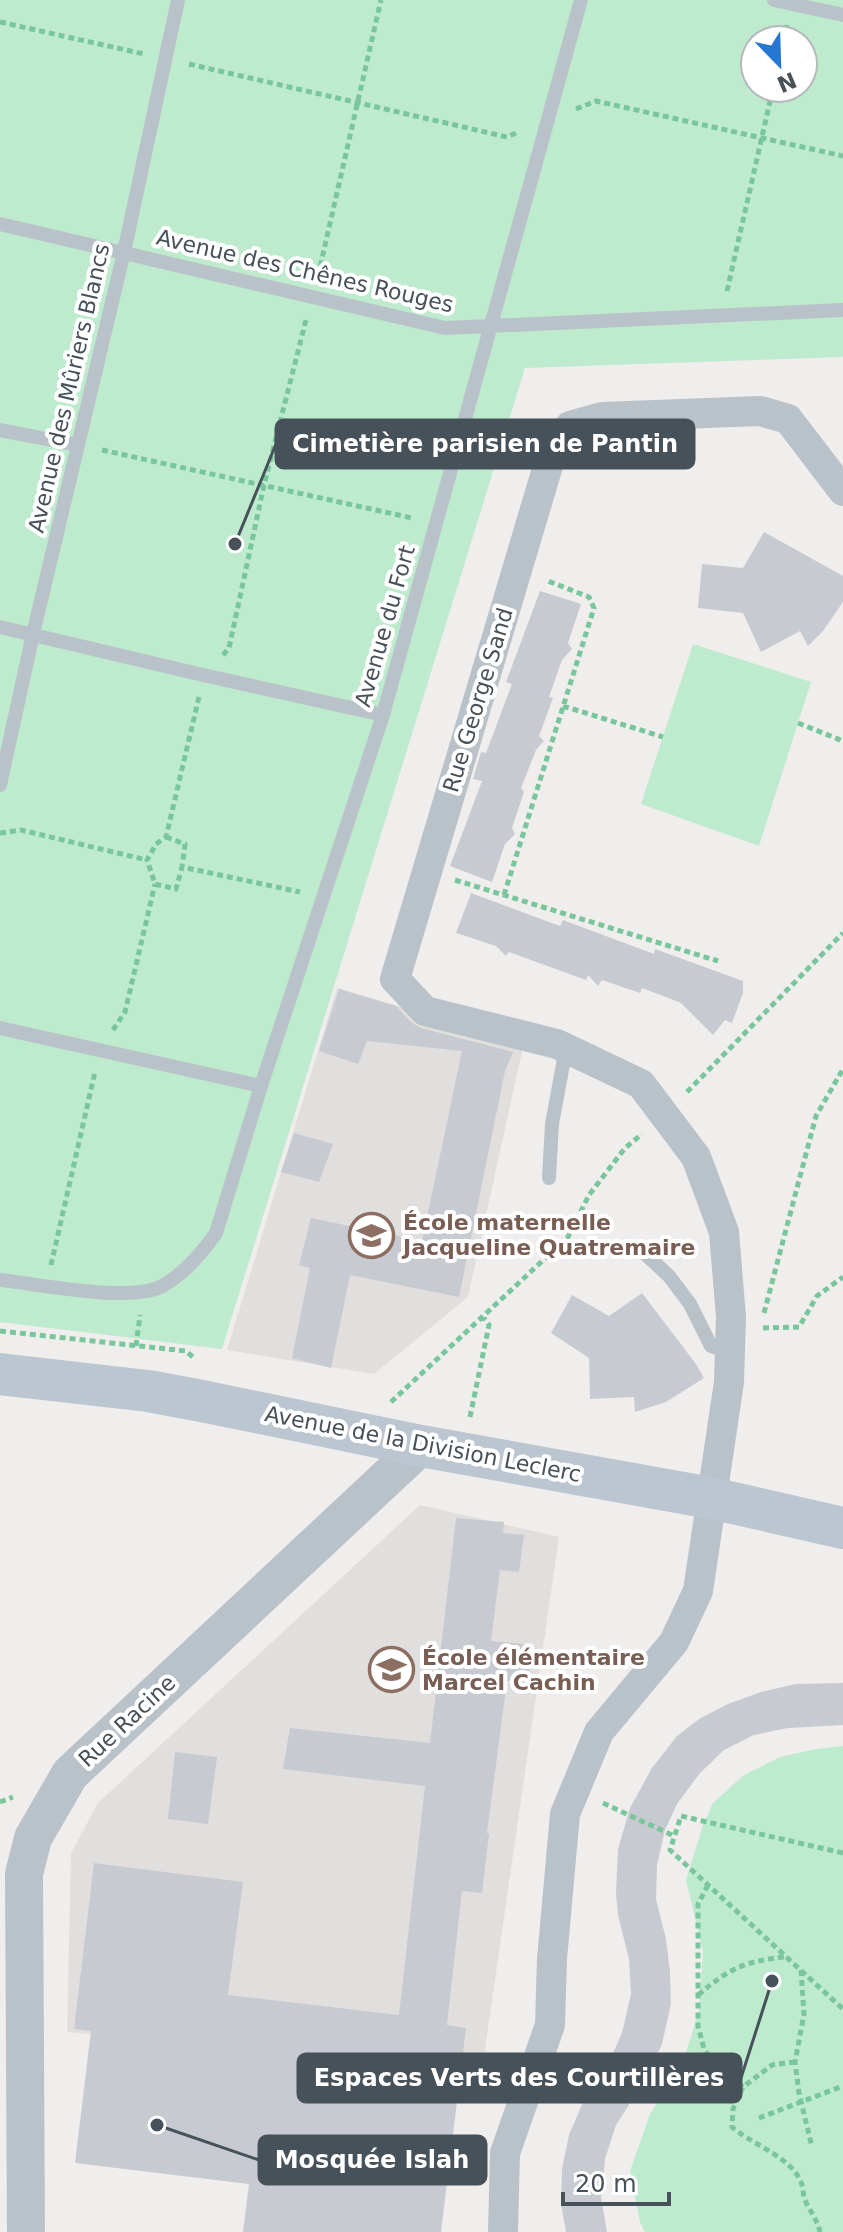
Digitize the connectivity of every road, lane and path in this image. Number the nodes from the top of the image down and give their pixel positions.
1 (178, 0) edge
2 (381, 0) edge
3 (581, 0) edge
4 (774, 0) edge
5 (843, 15) edge
6 (0, 22) edge
7 (165, 59) junction
8 (357, 103) junction
9 (769, 104) edge
10 (547, 120) junction
11 (762, 137) junction
12 (843, 156) edge
13 (0, 224) edge
14 (124, 252) junction
15 (312, 297) junction
16 (843, 310) edge
17 (721, 315) junction
18 (491, 327) junction
19 (0, 430) edge
20 (78, 445) junction
21 (264, 485) junction
22 (843, 491) edge
23 (437, 523) junction
24 (517, 570) junction
25 (0, 627) edge
26 (33, 634) junction
27 (203, 675) junction
28 (563, 706) junction
29 (383, 715) junction
30 (798, 723) dead end
31 (663, 737) dead end
32 (843, 741) edge
33 (0, 785) edge
34 (0, 833) edge
35 (166, 837) junction
36 (147, 860) junction
37 (182, 867) junction
38 (428, 871) junction
39 (155, 884) junction
40 (504, 895) junction
41 (324, 897) junction
42 (843, 933) edge
43 (718, 961) dead end
44 (0, 1028) edge
45 (566, 1048) junction
46 (100, 1049) junction
47 (843, 1069) edge
48 (261, 1086) junction
49 (664, 1116) junction
50 (549, 1178) dead end
51 (623, 1248) dead end
52 (843, 1277) edge
53 (0, 1280) edge
54 (46, 1285) junction
55 (484, 1318) junction
56 (0, 1331) edge
57 (730, 1342) junction
58 (202, 1363) dead end
59 (0, 1374) edge
60 (359, 1432) junction
61 (432, 1448) junction
62 (711, 1498) junction
63 (843, 1528) edge
64 (575, 1790) junction
65 (674, 1836) junction
66 (843, 1853) edge
67 (708, 1885) junction
68 (786, 1957) junction
69 (801, 1970) junction
70 (698, 1995) junction
71 (843, 2009) edge
72 (795, 2062) junction
73 (843, 2086) edge
74 (743, 2087) junction
75 (801, 2102) junction
76 (759, 2118) dead end
77 (812, 2147) dead end
78 (13, 2184) edge
79 (26, 2232) edge
80 (503, 2232) edge
81 (820, 2232) edge

1 - 7 lane, Avenue des Mûriers Blancs
2 - 8 path
3 - 10 lane, Avenue du Fort
4 - 5 lane
6 - 7 path
7 - 8 path
7 - 14 lane, Avenue des Mûriers Blancs
8 - 10 path
8 - 15 path
9 - 11 path
10 - 11 path
10 - 18 lane, Avenue du Fort
11 - 12 path
11 - 17 path
13 - 14 lane, Avenue des Chênes Rouges
14 - 15 lane, Avenue des Chênes Rouges
14 - 20 lane, Avenue des Mûriers Blancs
15 - 18 lane, Avenue des Chênes Rouges
15 - 21 path
16 - 17 lane, Avenue des Chênes Rouges
17 - 18 lane, Avenue des Chênes Rouges
18 - 23 lane, Avenue du Fort
19 - 20 lane
20 - 21 path
20 - 26 lane, Avenue des Mûriers Blancs
21 - 23 path
21 - 27 path
22 - 24 street, Rue George Sand
23 - 29 lane, Avenue du Fort
24 - 28 path
24 - 38 street, Rue George Sand
25 - 26 lane
26 - 27 lane
26 - 33 lane, Avenue des Mûriers Blancs
27 - 29 lane
27 - 35 path
28 - 31 path
28 - 40 path
29 - 41 lane, Avenue du Fort
30 - 32 path
34 - 36 path
35 - 36 path
35 - 37 path
36 - 39 path
37 - 39 path
37 - 41 path
38 - 40 path
38 - 45 street, Rue George Sand
39 - 46 path
40 - 43 path
41 - 48 lane, Avenue du Fort
42 - 49 path
44 - 46 lane
45 - 49 street
45 - 50 lane
46 - 48 lane
46 - 54 path
47 - 57 path
48 - 54 lane, Avenue du Fort
49 - 55 path
49 - 57 street
51 - 57 lane
52 - 57 path
53 - 54 lane
55 - 60 path
55 - 61 path
56 - 58 path
57 - 62 street
59 - 60 main road, Avenue de la Division Leclerc
60 - 61 main road, Avenue de la Division Leclerc
61 - 62 main road, Avenue de la Division Leclerc
61 - 78 street, Rue Racine
62 - 63 main road, Avenue de la Division Leclerc
62 - 64 street
64 - 65 path
64 - 80 street
65 - 66 path
65 - 67 path
67 - 68 path
67 - 70 path
68 - 69 path
68 - 70 path
69 - 71 path
69 - 72 path
70 - 74 path
72 - 74 path
72 - 75 path
73 - 75 path
74 - 81 path
75 - 76 path
75 - 77 path
78 - 79 street, Rue Racine

